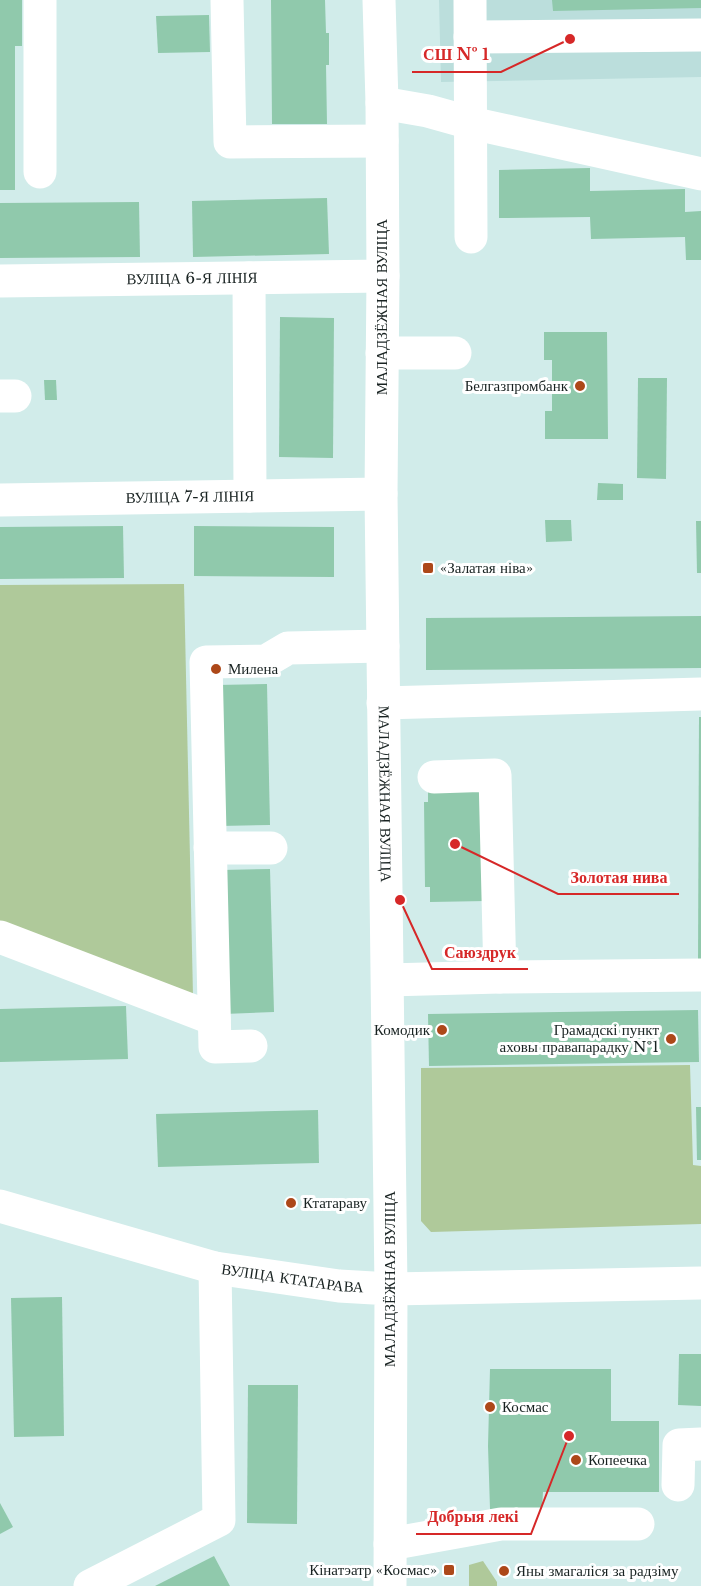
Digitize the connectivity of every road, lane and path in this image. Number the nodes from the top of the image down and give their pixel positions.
1 (40, 0) edge
2 (226, 0) edge
3 (379, 0) edge
4 (470, 0) edge
5 (701, 35) edge
6 (470, 37) junction
7 (382, 103) junction
8 (471, 123) junction
9 (382, 141) junction
10 (40, 171) dead end
11 (701, 174) edge
12 (471, 237) dead end
13 (382, 276) junction
14 (249, 278) junction
15 (0, 281) edge
16 (382, 353) junction
17 (455, 353) dead end
18 (381, 494) junction
19 (250, 496) junction
20 (0, 500) edge
21 (383, 646) junction
22 (701, 694) edge
23 (383, 703) junction
24 (434, 777) dead end
25 (210, 848) junction
26 (271, 848) dead end
27 (0, 937) edge
28 (701, 975) edge
29 (500, 977) junction
30 (388, 980) junction
31 (214, 1019) junction
32 (251, 1046) dead end
33 (0, 1206) edge
34 (215, 1268) junction
35 (701, 1282) edge
36 (391, 1289) junction
37 (701, 1444) edge
38 (678, 1485) dead end
39 (639, 1524) dead end
40 (390, 1544) junction
41 (90, 1586) edge
42 (390, 1586) edge

1 - 10 street
2 - 9 street
3 - 7 street, МАЛАДЗЁЖНАЯ ВУЛІЦА
4 - 6 street
5 - 6 street
6 - 8 street
7 - 8 street
7 - 9 street, МАЛАДЗЁЖНАЯ ВУЛІЦА
8 - 11 street
8 - 12 street
9 - 13 street, МАЛАДЗЁЖНАЯ ВУЛІЦА
13 - 14 street, ВУЛІЦА 6-Я ЛІНІЯ
13 - 16 street, МАЛАДЗЁЖНАЯ ВУЛІЦА
14 - 15 street, ВУЛІЦА 6-Я ЛІНІЯ
14 - 19 street
16 - 17 street
16 - 18 street, МАЛАДЗЁЖНАЯ ВУЛІЦА
18 - 19 street, ВУЛІЦА 7-Я ЛІНІЯ
18 - 21 street, МАЛАДЗЁЖНАЯ ВУЛІЦА
19 - 20 street, ВУЛІЦА 7-Я ЛІНІЯ
21 - 23 street, МАЛАДЗЁЖНАЯ ВУЛІЦА
21 - 25 street
22 - 23 street
23 - 30 street, МАЛАДЗЁЖНАЯ ВУЛІЦА
24 - 29 street
25 - 26 street
25 - 31 street
27 - 31 street
28 - 29 street
29 - 30 street
30 - 36 street, МАЛАДЗЁЖНАЯ ВУЛІЦА
31 - 32 street
33 - 34 street, ВУЛІЦА КТАТАРАВА
34 - 36 street, ВУЛІЦА КТАТАРАВА
34 - 41 street
35 - 36 street, ВУЛІЦА КТАТАРАВА
36 - 40 street, МАЛАДЗЁЖНАЯ ВУЛІЦА
37 - 38 street
39 - 40 street
40 - 42 street, МАЛАДЗЁЖНАЯ ВУЛІЦА

